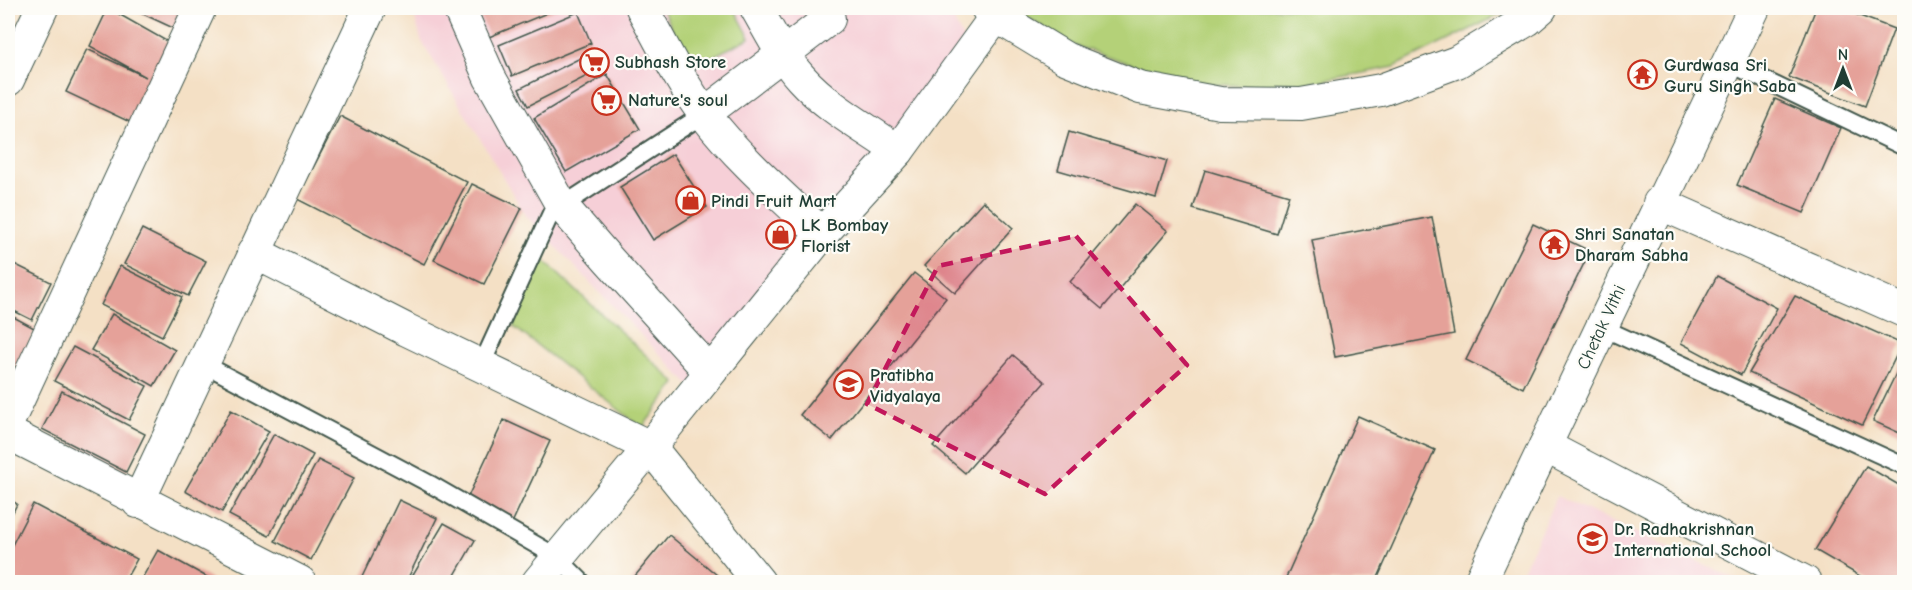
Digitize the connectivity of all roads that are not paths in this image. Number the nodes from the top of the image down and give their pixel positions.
1 (42, 8) edge
2 (200, 8) edge
3 (370, 8) edge
4 (459, 8) edge
5 (642, 8) edge
6 (756, 8) edge
7 (1541, 8) edge
8 (1754, 8) edge
9 (992, 12) edge
10 (829, 19) dead end
11 (783, 55) junction
12 (1727, 62) junction
13 (8, 80) edge
14 (704, 114) junction
15 (1905, 147) edge
16 (898, 151) junction
17 (560, 202) junction
18 (1659, 203) junction
19 (822, 234) junction
20 (254, 252) junction
21 (1905, 311) edge
22 (1601, 327) junction
23 (204, 364) junction
24 (481, 366) junction
25 (710, 372) junction
26 (8, 422) edge
27 (8, 433) edge
28 (1545, 446) junction
29 (650, 447) junction
30 (1905, 466) edge
31 (138, 502) junction
32 (557, 557) junction
33 (300, 582) edge
34 (537, 582) edge
35 (582, 582) edge
36 (759, 582) edge
37 (1480, 582) edge
38 (1805, 582) edge

1 - 13 street
2 - 26 street
3 - 20 street
4 - 17 street
5 - 14 street
6 - 11 street
7 - 9 street
8 - 12 street, Chetak Vithi
9 - 16 street
10 - 11 street
11 - 14 street
11 - 16 street
12 - 15 lane
12 - 18 street, Chetak Vithi
14 - 17 lane
14 - 19 street
16 - 19 street
17 - 24 lane
17 - 25 street
18 - 21 street
18 - 22 street, Chetak Vithi
19 - 25 street
20 - 23 street
20 - 24 street
22 - 28 street, Chetak Vithi
22 - 30 lane
23 - 31 street
23 - 32 lane
24 - 29 street
25 - 29 street
27 - 31 street
28 - 37 street, Chetak Vithi
28 - 38 street
29 - 32 street
29 - 36 street
31 - 33 street
32 - 34 street
32 - 35 lane

